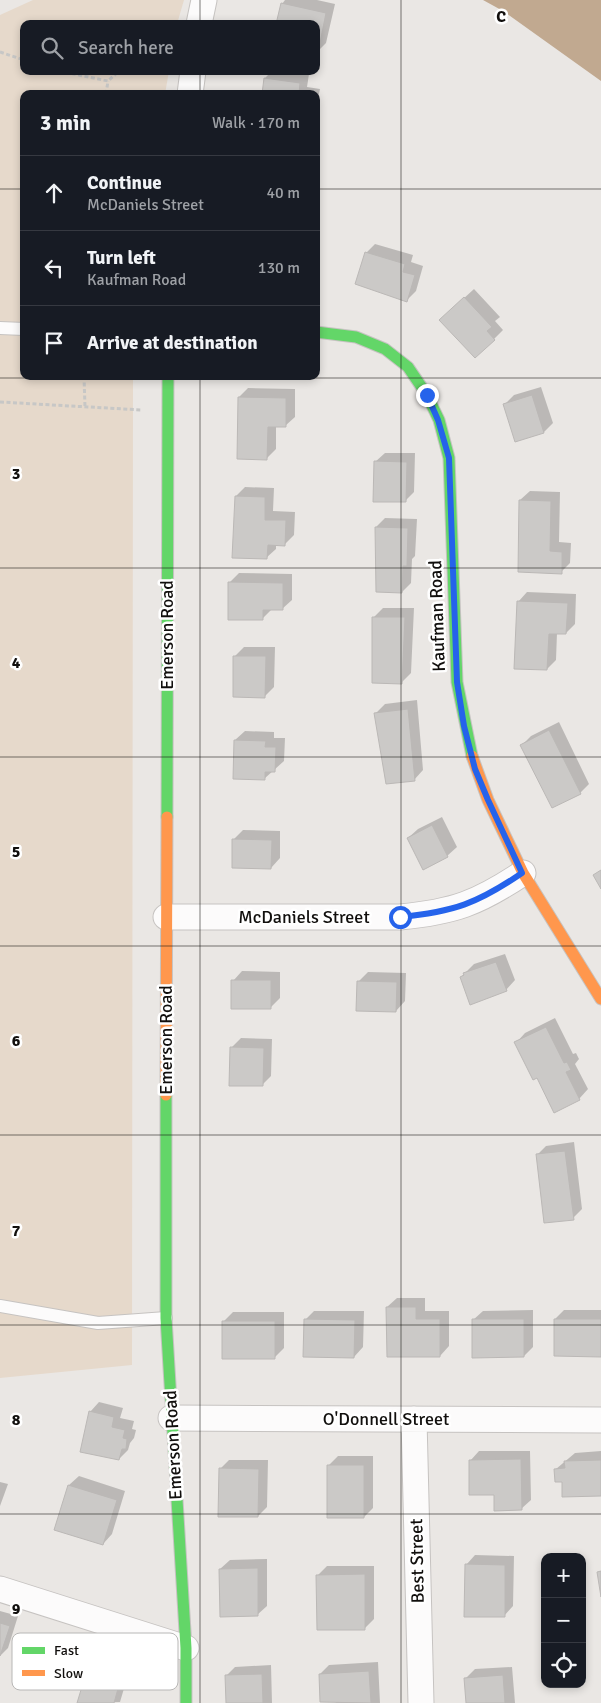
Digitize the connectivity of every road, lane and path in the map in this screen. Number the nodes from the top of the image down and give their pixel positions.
1 (204, 0) edge
2 (200, 20) edge
3 (0, 52) edge
4 (20, 59) edge
5 (79, 75) edge
6 (115, 75) edge
7 (192, 75) edge
8 (108, 81) junction
9 (107, 90) edge
10 (190, 90) edge
11 (0, 328) edge
12 (20, 328) edge
13 (320, 332) edge
14 (84, 380) edge
15 (168, 380) edge
16 (0, 402) edge
17 (85, 407) junction
18 (167, 412) junction
19 (522, 873) junction
20 (166, 917) junction
21 (601, 999) edge
22 (0, 1306) edge
23 (166, 1318) junction
24 (171, 1418) junction
25 (414, 1419) junction
26 (601, 1420) edge
27 (0, 1589) edge
28 (139, 1633) edge
29 (178, 1645) edge
30 (186, 1648) junction
31 (186, 1703) edge
32 (420, 1703) edge

1 - 2 street
3 - 4 path
5 - 8 path
6 - 8 path
7 - 10 street
8 - 9 path
11 - 12 lane
13 - 19 street, Kaufman Road
14 - 17 path
15 - 18 street, Emerson Road
16 - 17 path
17 - 18 path
18 - 20 street, Emerson Road
19 - 20 street, McDaniels Street
19 - 21 street, Kaufman Road
20 - 23 street, Emerson Road
22 - 23 lane
23 - 24 street, Emerson Road
24 - 25 street, O'Donnell Street
24 - 30 street, Emerson Road
25 - 26 street, O'Donnell Street
25 - 32 street, Best Street
27 - 28 street
29 - 30 street
30 - 31 street, Emerson Road

